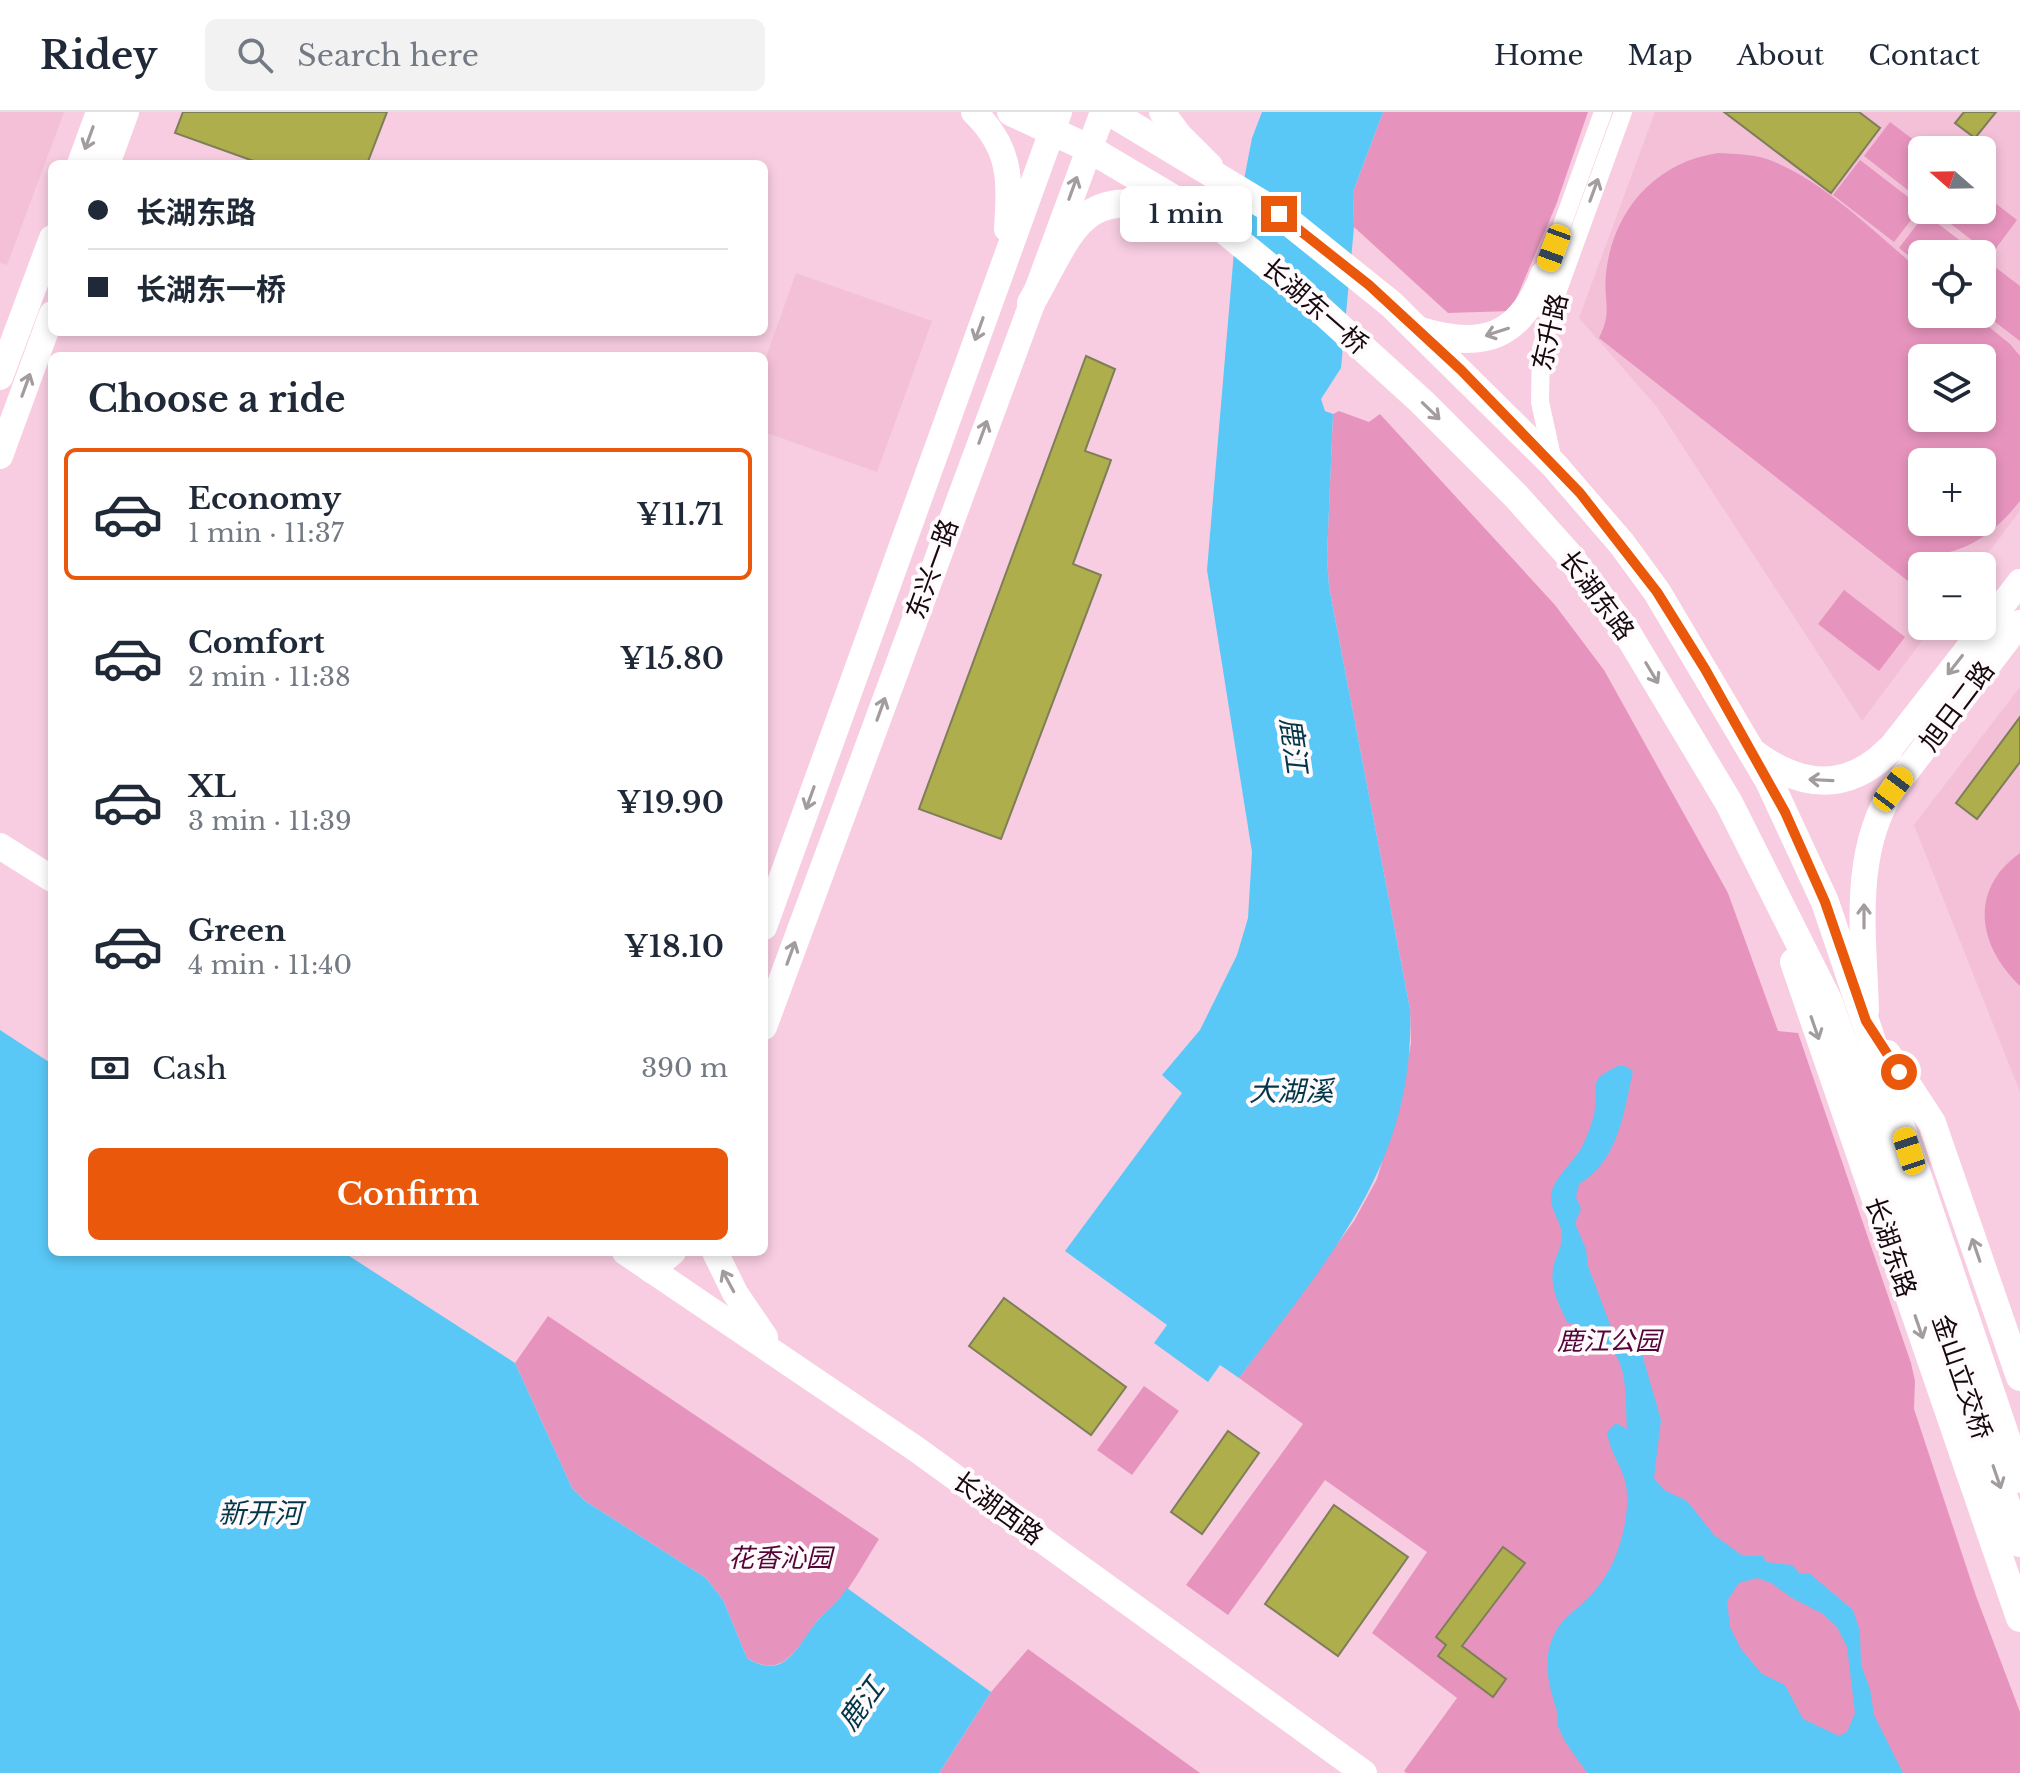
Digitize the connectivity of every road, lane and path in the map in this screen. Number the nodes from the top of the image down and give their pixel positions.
1 (99, 112) edge
2 (126, 112) edge
3 (974, 112) edge
4 (1011, 112) edge
5 (1103, 112) edge
6 (1110, 112) edge
7 (1162, 112) edge
8 (1603, 112) edge
9 (1623, 112) edge
10 (1056, 121) edge
11 (1088, 148) junction
12 (81, 160) edge
13 (108, 160) edge
14 (1222, 177) junction
15 (1218, 225) junction
16 (48, 249) edge
17 (1006, 256) junction
18 (1544, 275) joint
19 (1031, 303) junction
20 (1391, 304) joint
21 (48, 325) edge
22 (1420, 331) junction
23 (1374, 357) joint
24 (0, 377) edge
25 (0, 456) edge
26 (1554, 465) junction
27 (2020, 582) edge
28 (2020, 623) edge
29 (1889, 750) joint
30 (1751, 752) junction
31 (0, 846) edge
32 (1767, 874) junction
33 (48, 876) edge
34 (768, 916) edge
35 (768, 1016) edge
36 (1866, 1021) junction
37 (1898, 1158) junction
38 (717, 1256) edge
39 (651, 1261) edge
40 (2015, 1343) edge
41 (777, 1353) junction
42 (2020, 1377) edge
43 (2020, 1479) edge
44 (2020, 1543) edge
45 (2020, 1618) edge
46 (1364, 1773) edge

1 -> 12 street
2 - 13 street
3 - 17 street
4 - 10 main road
5 - 11 street, 东兴一路
6 - 14 main road
7 - 14 street
8 - 18 street, 东升路
26 -> 9 street, 东升路
10 - 11 main road
10 - 17 street, 东兴一路
11 - 15 main road
19 -> 11 street, 东兴一路
14 - 20 main road, 长湖东一桥
15 - 19 main road
15 - 23 main road, 长湖东一桥
16 - 24 street
17 -> 34 street, 东兴一路
18 -> 22 main road
35 -> 19 street, 东兴一路
20 - 22 main road, 长湖东路
25 -> 21 street
22 - 26 main road, 长湖东路
23 -> 32 main road, 长湖东路
26 - 30 main road, 长湖东路
27 -> 29 street, 旭日二路
36 -> 28 street, 旭日二路
29 -> 30 main road
30 - 36 main road, 长湖东路
31 - 33 street
32 - 37 main road, 长湖东路
32 -> 45 main road, 长湖东路
36 - 37 main road, 长湖东路
40 -> 36 main road, 长湖东路
37 - 43 main road, 金山立交桥
37 -> 44 main road, 金山立交桥
41 -> 38 street
39 - 41 street, 长湖西路
40 - 42 main road, 长湖东路
41 - 46 street, 长湖西路

